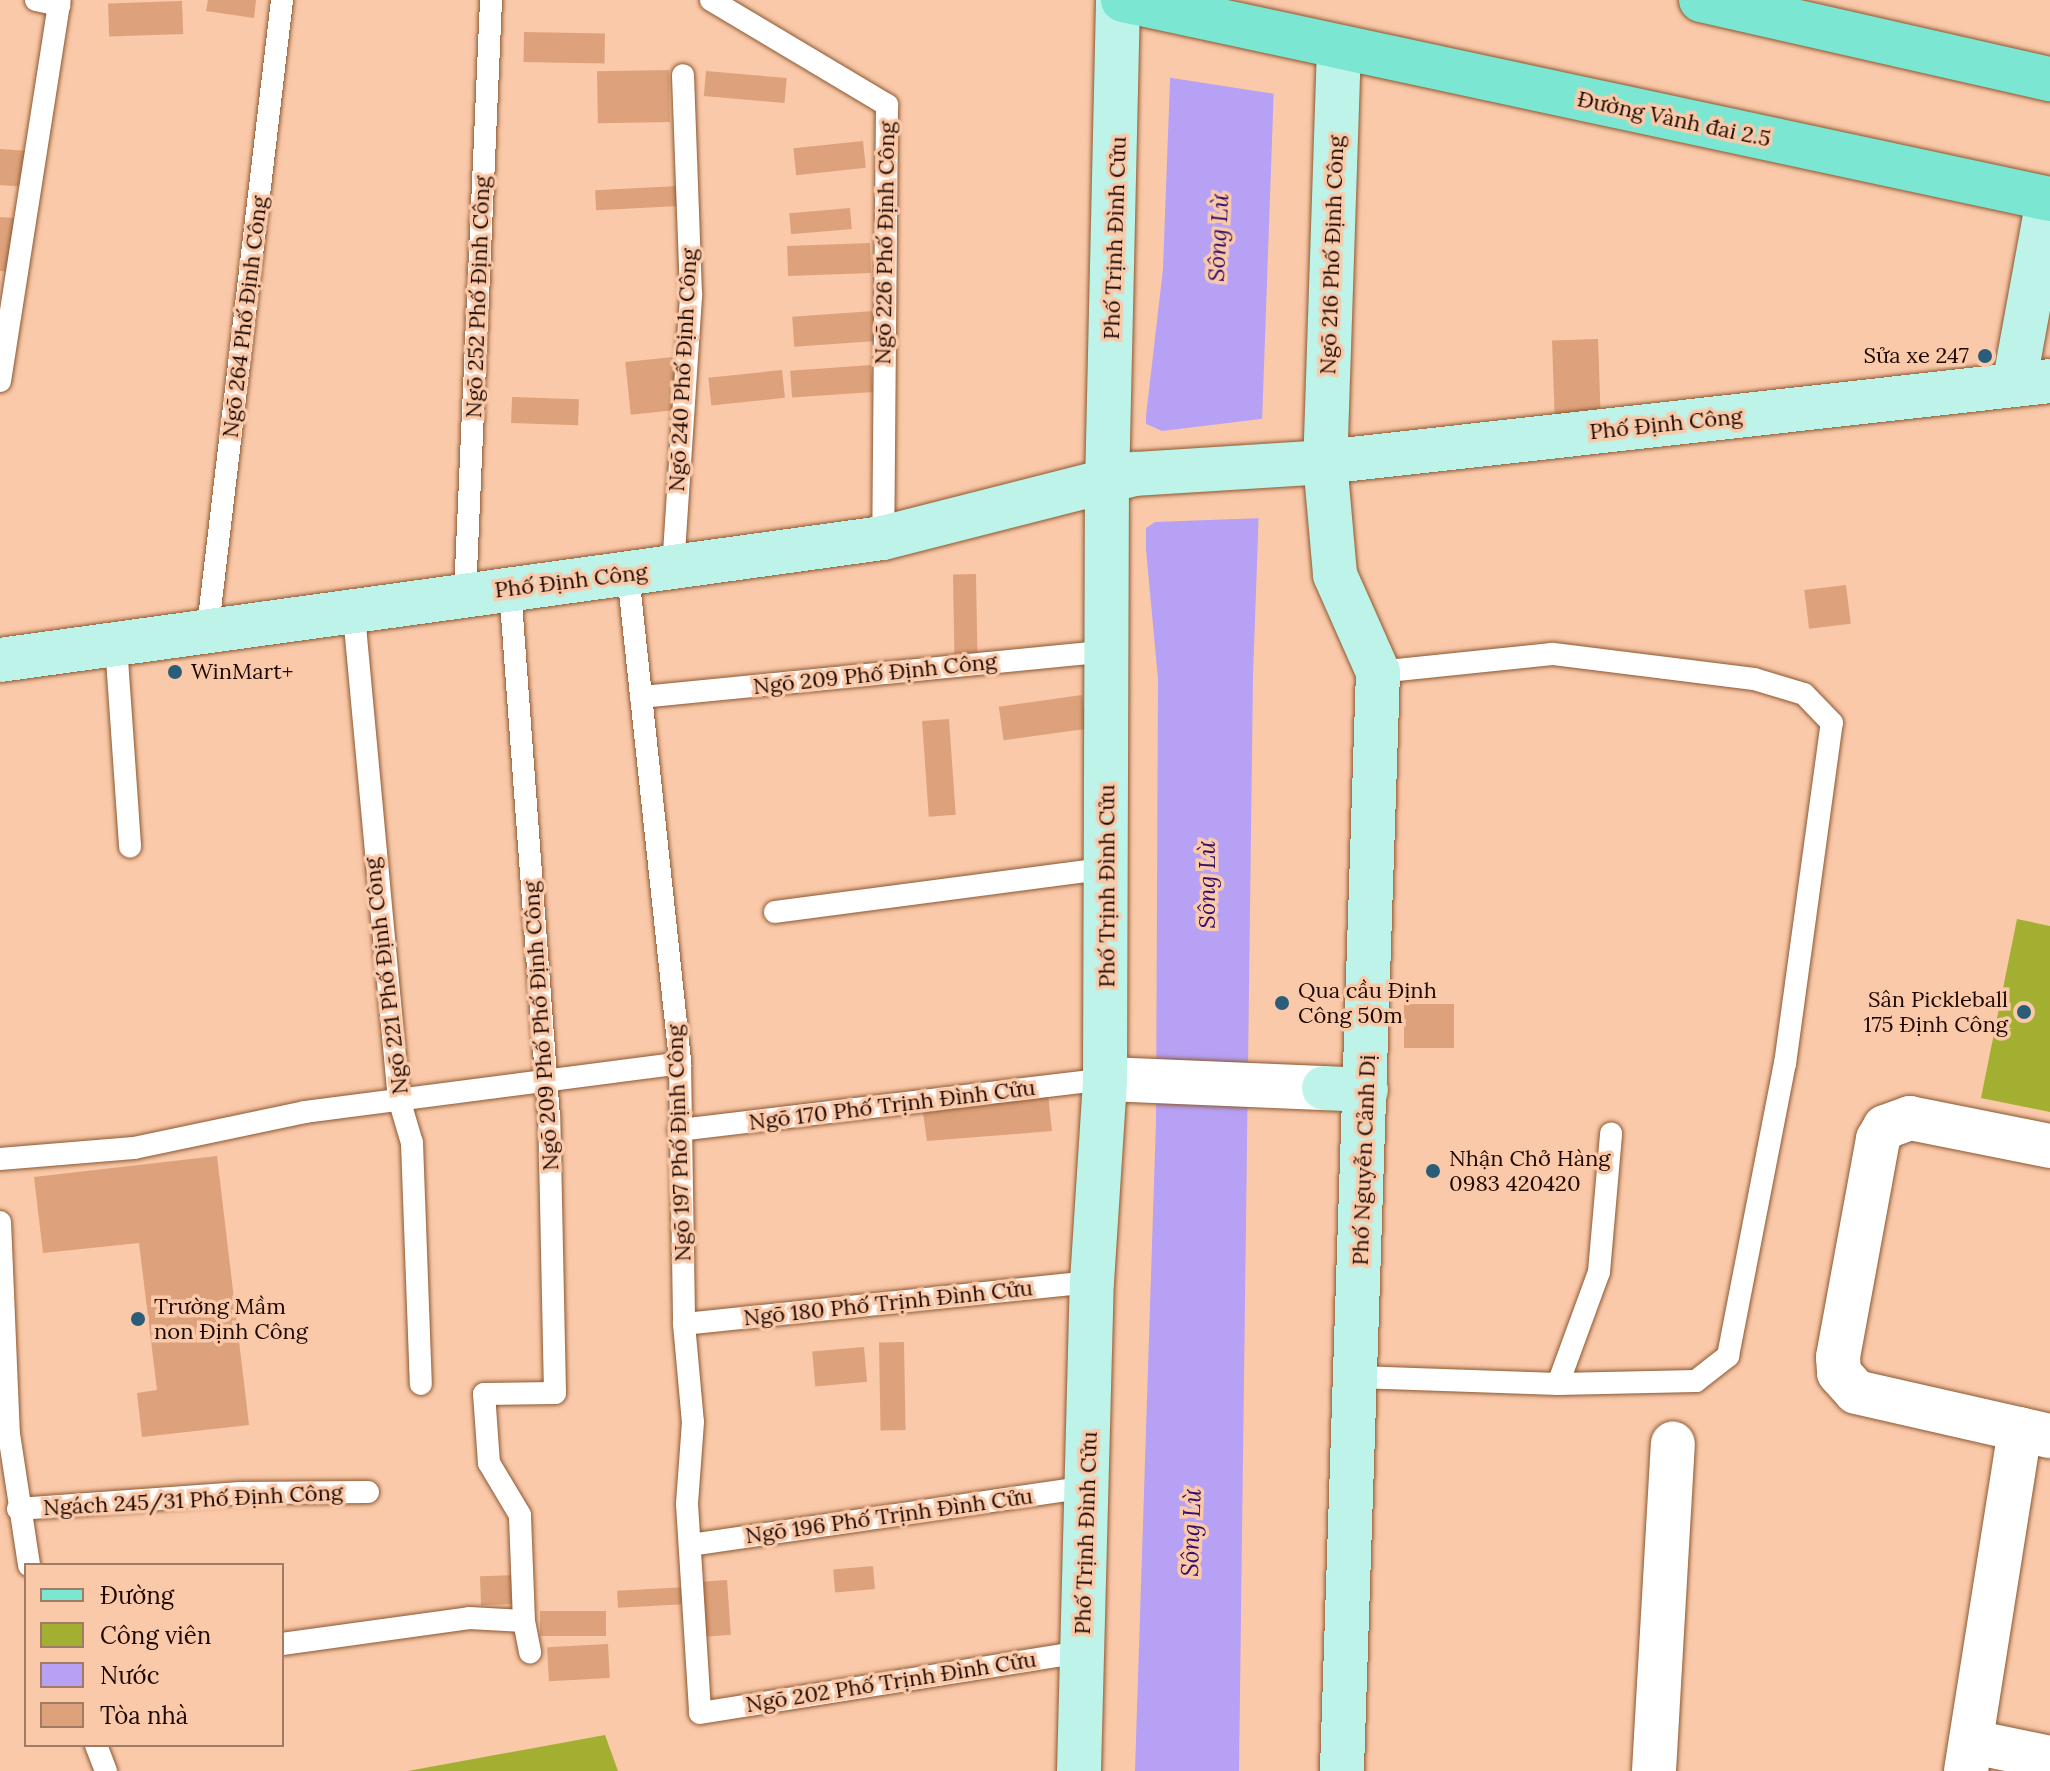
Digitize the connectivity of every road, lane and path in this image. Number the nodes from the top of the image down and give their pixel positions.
1 (36, 0) edge
2 (282, 0) edge
3 (491, 0) edge
4 (711, 0) edge
5 (1701, 0) edge
6 (60, 2) edge
7 (1130, 2) edge
8 (1319, 43) junction
9 (683, 75) dead end
10 (2050, 79) edge
11 (2049, 195) edge
12 (0, 381) edge
13 (2032, 383) edge
14 (1325, 462) junction
15 (1121, 480) junction
16 (883, 538) junction
17 (673, 568) junction
18 (628, 574) junction
19 (510, 589) junction
20 (465, 594) junction
21 (354, 615) junction
22 (207, 635) junction
23 (116, 645) junction
24 (1108, 651) junction
25 (0, 660) edge
26 (1378, 672) junction
27 (641, 697) junction
28 (130, 847) dead end
29 (1107, 868) junction
30 (775, 912) dead end
31 (680, 1063) junction
32 (546, 1079) junction
33 (1124, 1080) junction
34 (1325, 1088) junction
35 (399, 1099) junction
36 (679, 1130) junction
37 (1611, 1134) dead end
38 (2050, 1146) edge
39 (0, 1159) edge
40 (0, 1222) edge
41 (1092, 1282) junction
42 (684, 1324) junction
43 (1357, 1377) junction
44 (421, 1384) dead end
45 (1558, 1384) junction
46 (2035, 1433) edge
47 (4, 1434) edge
48 (1673, 1444) dead end
49 (1088, 1487) junction
50 (368, 1492) dead end
51 (18, 1509) junction
52 (690, 1545) junction
53 (29, 1563) edge
54 (524, 1621) junction
55 (284, 1644) edge
56 (530, 1652) dead end
57 (1082, 1652) junction
58 (700, 1713) joint
59 (97, 1747) edge
60 (1970, 1756) edge
61 (2050, 1758) edge
62 (106, 1771) edge
63 (1079, 1771) edge
64 (1342, 1771) edge
65 (1654, 1771) edge

1 - 6 lane
2 - 22 lane, Ngõ 264 Phố Định Công
3 - 20 lane, Ngõ 252 Phố Định Công
4 - 16 lane, Ngõ 226 Phố Định Công
5 - 10 main road
6 - 12 lane
7 - 8 main road, Đường Vành đai 2.5
7 - 15 main road, Phố Trịnh Đình Cửu
8 - 11 main road, Đường Vành đai 2.5
8 - 14 main road, Ngõ 216 Phố Định Công
9 - 17 lane, Ngõ 240 Phố Định Công
11 - 13 main road
13 - 14 main road, Phố Định Công
14 - 15 main road, Phố Định Công
14 - 26 main road, Phố Nguyễn Cảnh Dị
15 - 16 main road, Phố Định Công
15 - 24 main road, Phố Trịnh Đình Cửu
16 - 17 main road, Phố Định Công
17 - 18 main road, Phố Định Công
18 - 19 main road, Phố Định Công
18 - 27 lane, Ngõ 197 Phố Định Công
19 - 20 main road, Phố Định Công
19 - 32 lane, Ngõ 209 Phố Phố Định Công
20 - 21 main road, Phố Định Công
21 - 22 main road, Phố Định Công
21 - 35 lane, Ngõ 221 Phố Định Công
22 - 23 main road, Phố Định Công
23 - 25 main road, Phố Định Công
23 - 28 lane
24 - 27 lane, Ngõ 209 Phố Định Công
24 - 29 main road, Phố Trịnh Đình Cửu
26 - 34 main road, Phố Nguyễn Cảnh Dị
26 - 45 lane
27 - 31 lane, Ngõ 197 Phố Định Công
29 - 30 lane
29 - 33 main road, Phố Trịnh Đình Cửu
31 - 32 lane
31 - 36 lane, Ngõ 197 Phố Định Công
32 - 35 lane
32 - 54 lane, Ngõ 209 Phố Phố Định Công
33 - 34 street
33 - 36 lane, Ngõ 170 Phố Trịnh Đình Cửu
33 - 41 main road, Phố Trịnh Đình Cửu
34 - 43 main road, Phố Nguyễn Cảnh Dị
35 - 39 lane
35 - 44 lane, Ngõ 221 Phố Định Công
36 - 42 lane, Ngõ 197 Phố Định Công
37 - 45 lane
38 - 46 street
40 - 47 lane
41 - 42 lane, Ngõ 180 Phố Trịnh Đình Cửu
41 - 49 main road, Phố Trịnh Đình Cửu
42 - 52 lane, Ngõ 197 Phố Định Công
43 - 45 lane
43 - 64 main road, Phố Nguyễn Cảnh Dị
46 - 60 street
47 - 51 lane
48 - 65 street
49 - 52 lane, Ngõ 196 Phố Trịnh Đình Cửu
49 - 57 main road, Phố Trịnh Đình Cửu
50 - 51 lane, Ngách 245/31 Phố Định Công
51 - 53 lane
52 - 58 lane, Ngõ 197 Phố Định Công
54 - 55 lane
54 - 56 lane
57 - 58 lane, Ngõ 202 Phố Trịnh Đình Cửu
57 - 63 main road, Phố Trịnh Đình Cửu
59 - 62 lane
60 - 61 street

